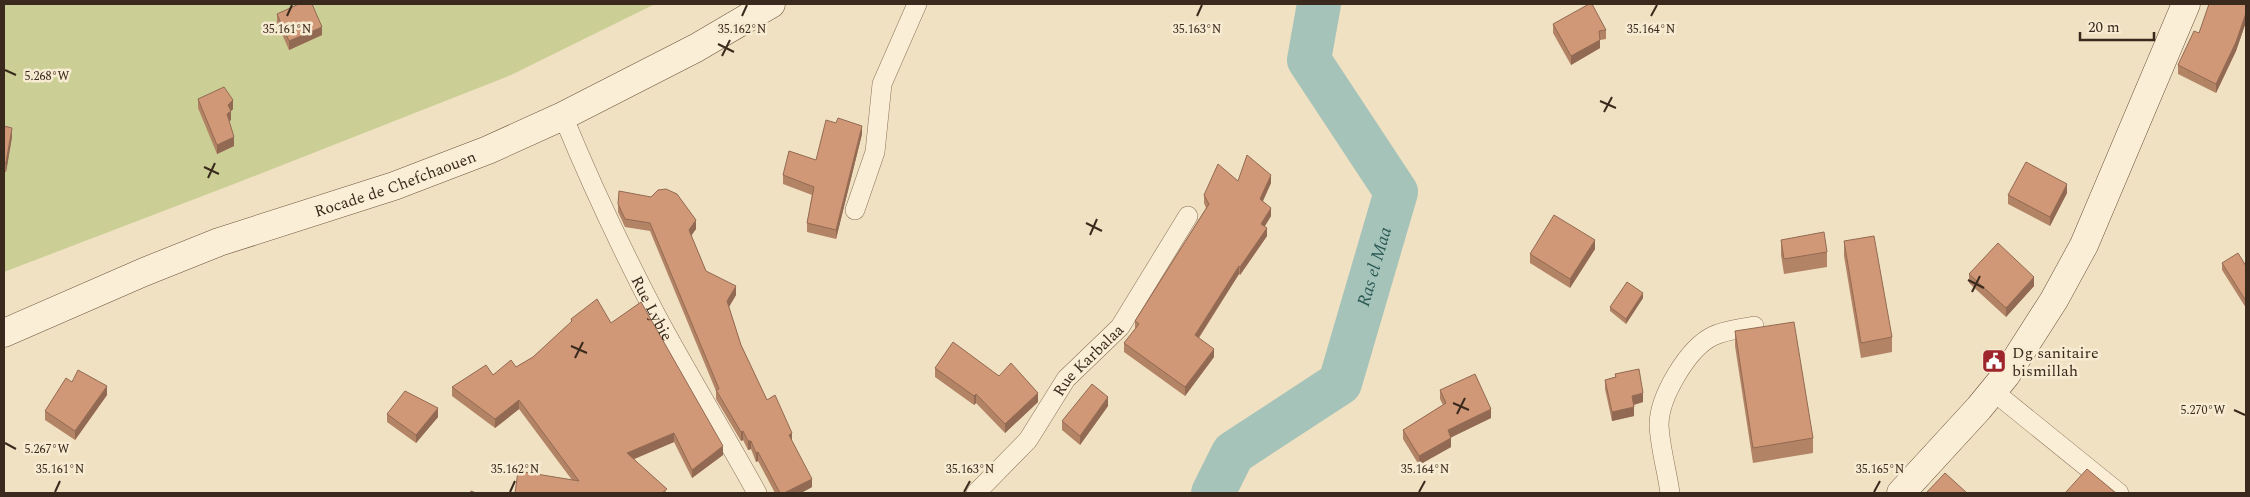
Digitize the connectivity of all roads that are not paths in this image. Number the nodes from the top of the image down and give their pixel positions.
1 (771, 4) edge
2 (916, 4) edge
3 (2186, 4) edge
4 (563, 116) junction
5 (855, 210) dead end
6 (1188, 216) dead end
7 (1754, 326) edge
8 (4, 333) edge
9 (1993, 391) junction
10 (757, 493) edge
11 (976, 493) edge
12 (1670, 493) edge
13 (1901, 493) edge
14 (2119, 493) edge

1 - 4 main road, Rocade de Chefchaouen
2 - 5 street
3 - 9 main road
4 - 8 main road, Rocade de Chefchaouen
4 - 10 street, Rue Lybie
6 - 11 street, Rue Karbalaa
7 - 12 street
9 - 13 main road
9 - 14 street

